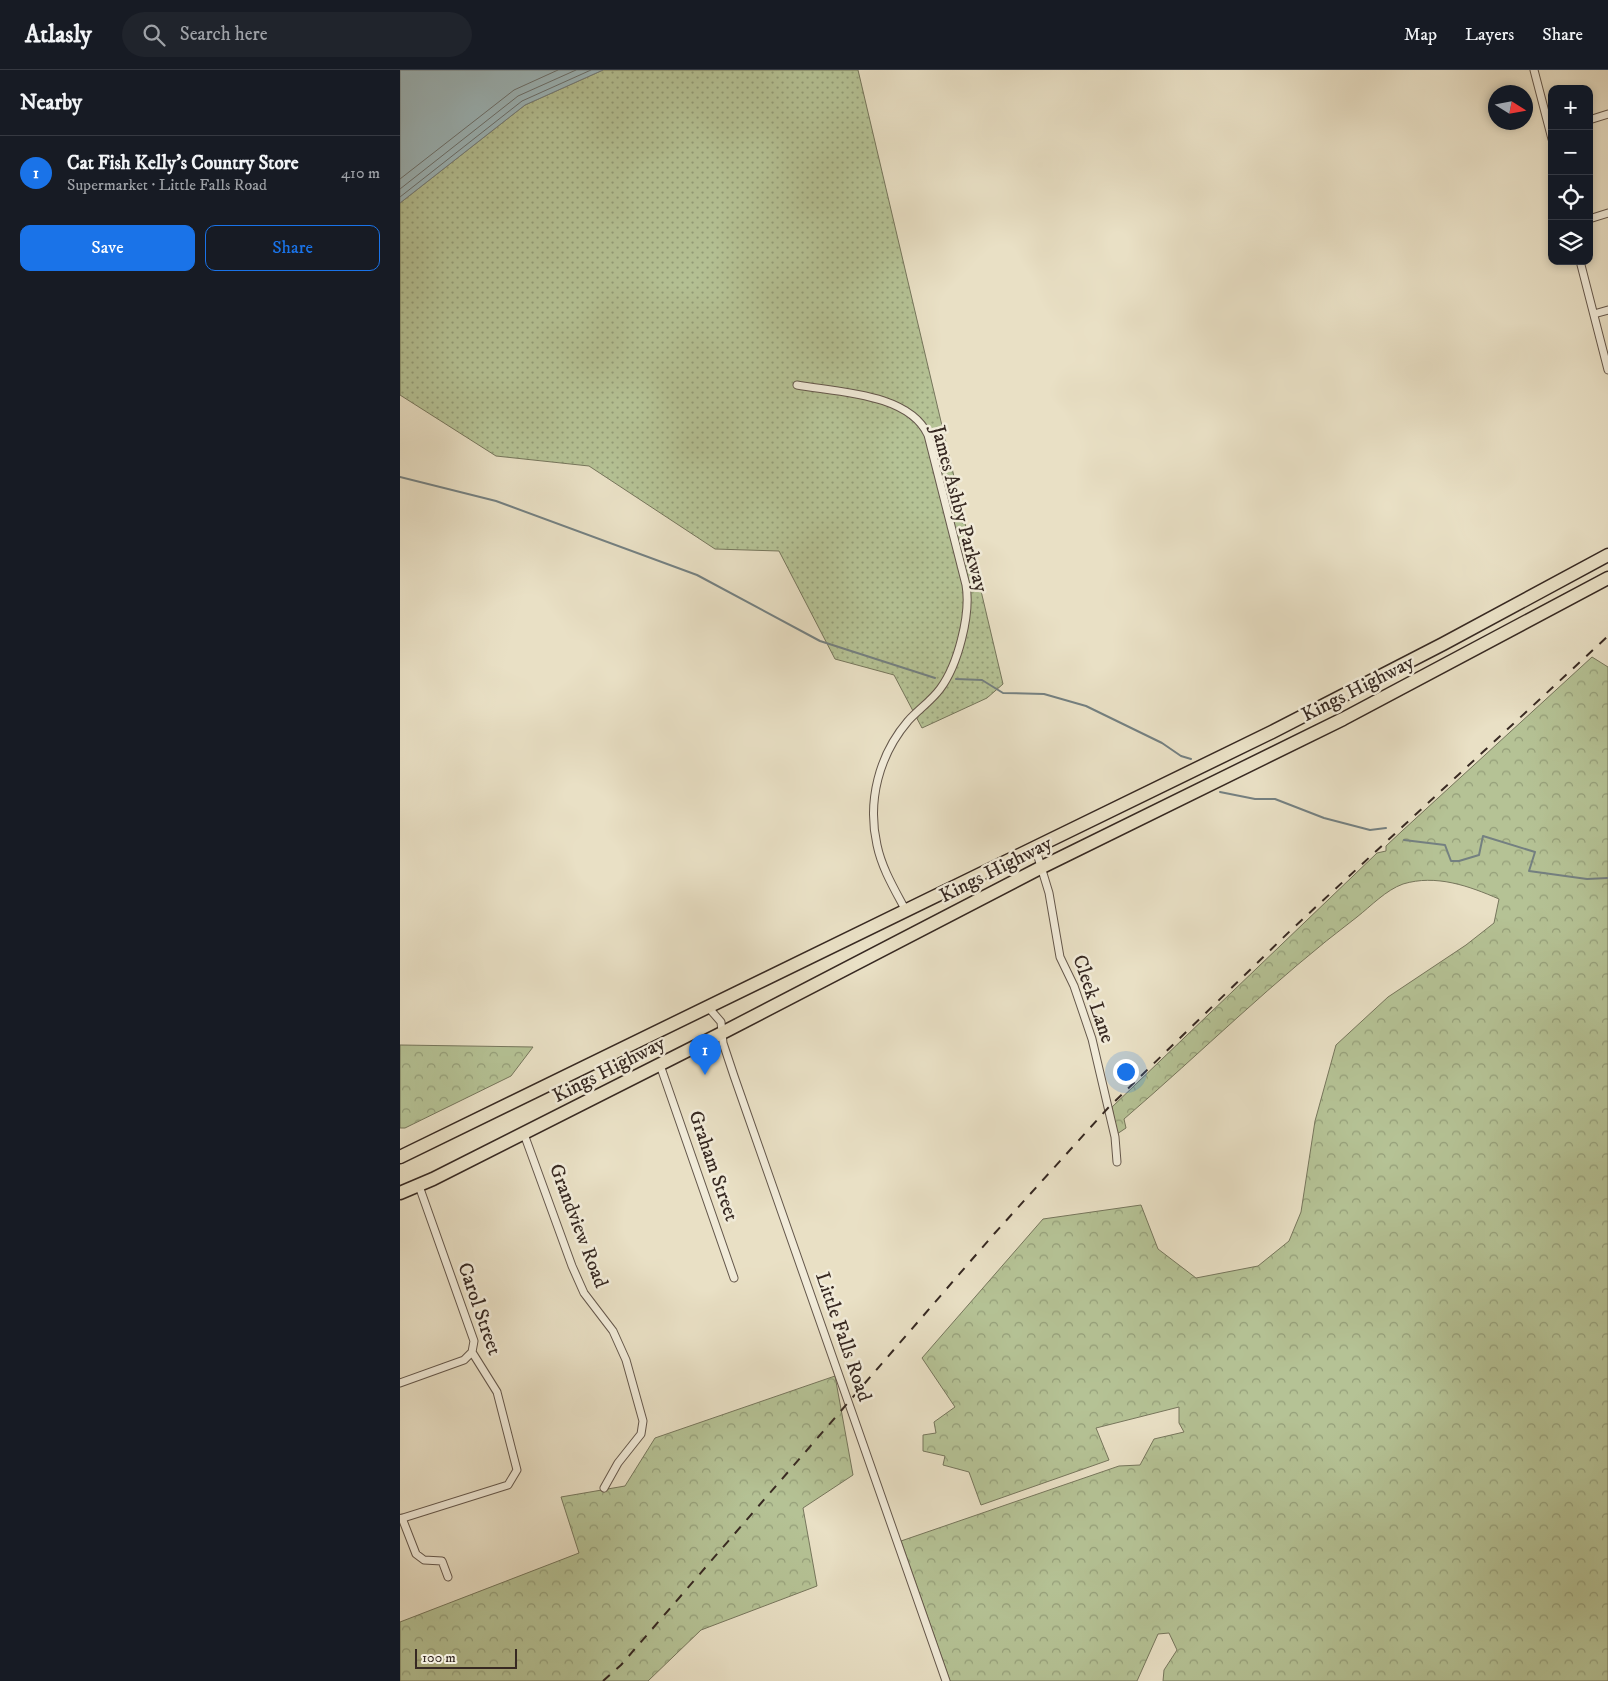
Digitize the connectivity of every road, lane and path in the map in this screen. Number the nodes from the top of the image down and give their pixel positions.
1 (1534, 70) edge
2 (1608, 114) edge
3 (1593, 119) edge
4 (1550, 130) edge
5 (1608, 213) edge
6 (1593, 218) edge
7 (1581, 265) edge
8 (1608, 310) edge
9 (1594, 314) junction
10 (1608, 370) edge
11 (797, 385) dead end
12 (1608, 555) edge
13 (1608, 578) edge
14 (1443, 644) junction
15 (1452, 663) junction
16 (1035, 848) junction
17 (1042, 867) junction
18 (906, 911) junction
19 (708, 1007) junction
20 (722, 1033) junction
21 (660, 1065) junction
22 (524, 1134) junction
23 (400, 1157) edge
24 (1117, 1162) dead end
25 (419, 1186) junction
26 (400, 1194) edge
27 (734, 1278) dead end
28 (472, 1352) junction
29 (400, 1383) edge
30 (604, 1488) dead end
31 (401, 1518) edge
32 (448, 1577) dead end
33 (946, 1681) edge

1 - 4 street
2 - 3 street
5 - 6 street
7 - 9 street
8 - 9 street
9 - 10 street
11 - 18 street, James Ashby Parkway
12 - 14 highway, Kings Highway
13 - 15 highway, Kings Highway
14 - 15 highway
14 - 16 highway, Kings Highway
15 - 17 highway, Kings Highway
16 - 17 street, Cleek Lane
16 - 18 highway, Kings Highway
17 - 20 highway, Kings Highway
17 - 24 street, Cleek Lane
18 - 19 highway, Kings Highway
19 - 20 street, Little Falls Road
19 - 23 highway, Kings Highway
20 - 21 highway, Kings Highway
20 - 33 street, Little Falls Road
21 - 22 highway, Kings Highway
21 - 27 street, Graham Street
22 - 25 highway, Kings Highway
22 - 30 street, Grandview Road
25 - 26 highway, Kings Highway
25 - 28 street, Carol Street
28 - 29 street
28 - 31 street, Carol Street
31 - 32 street

